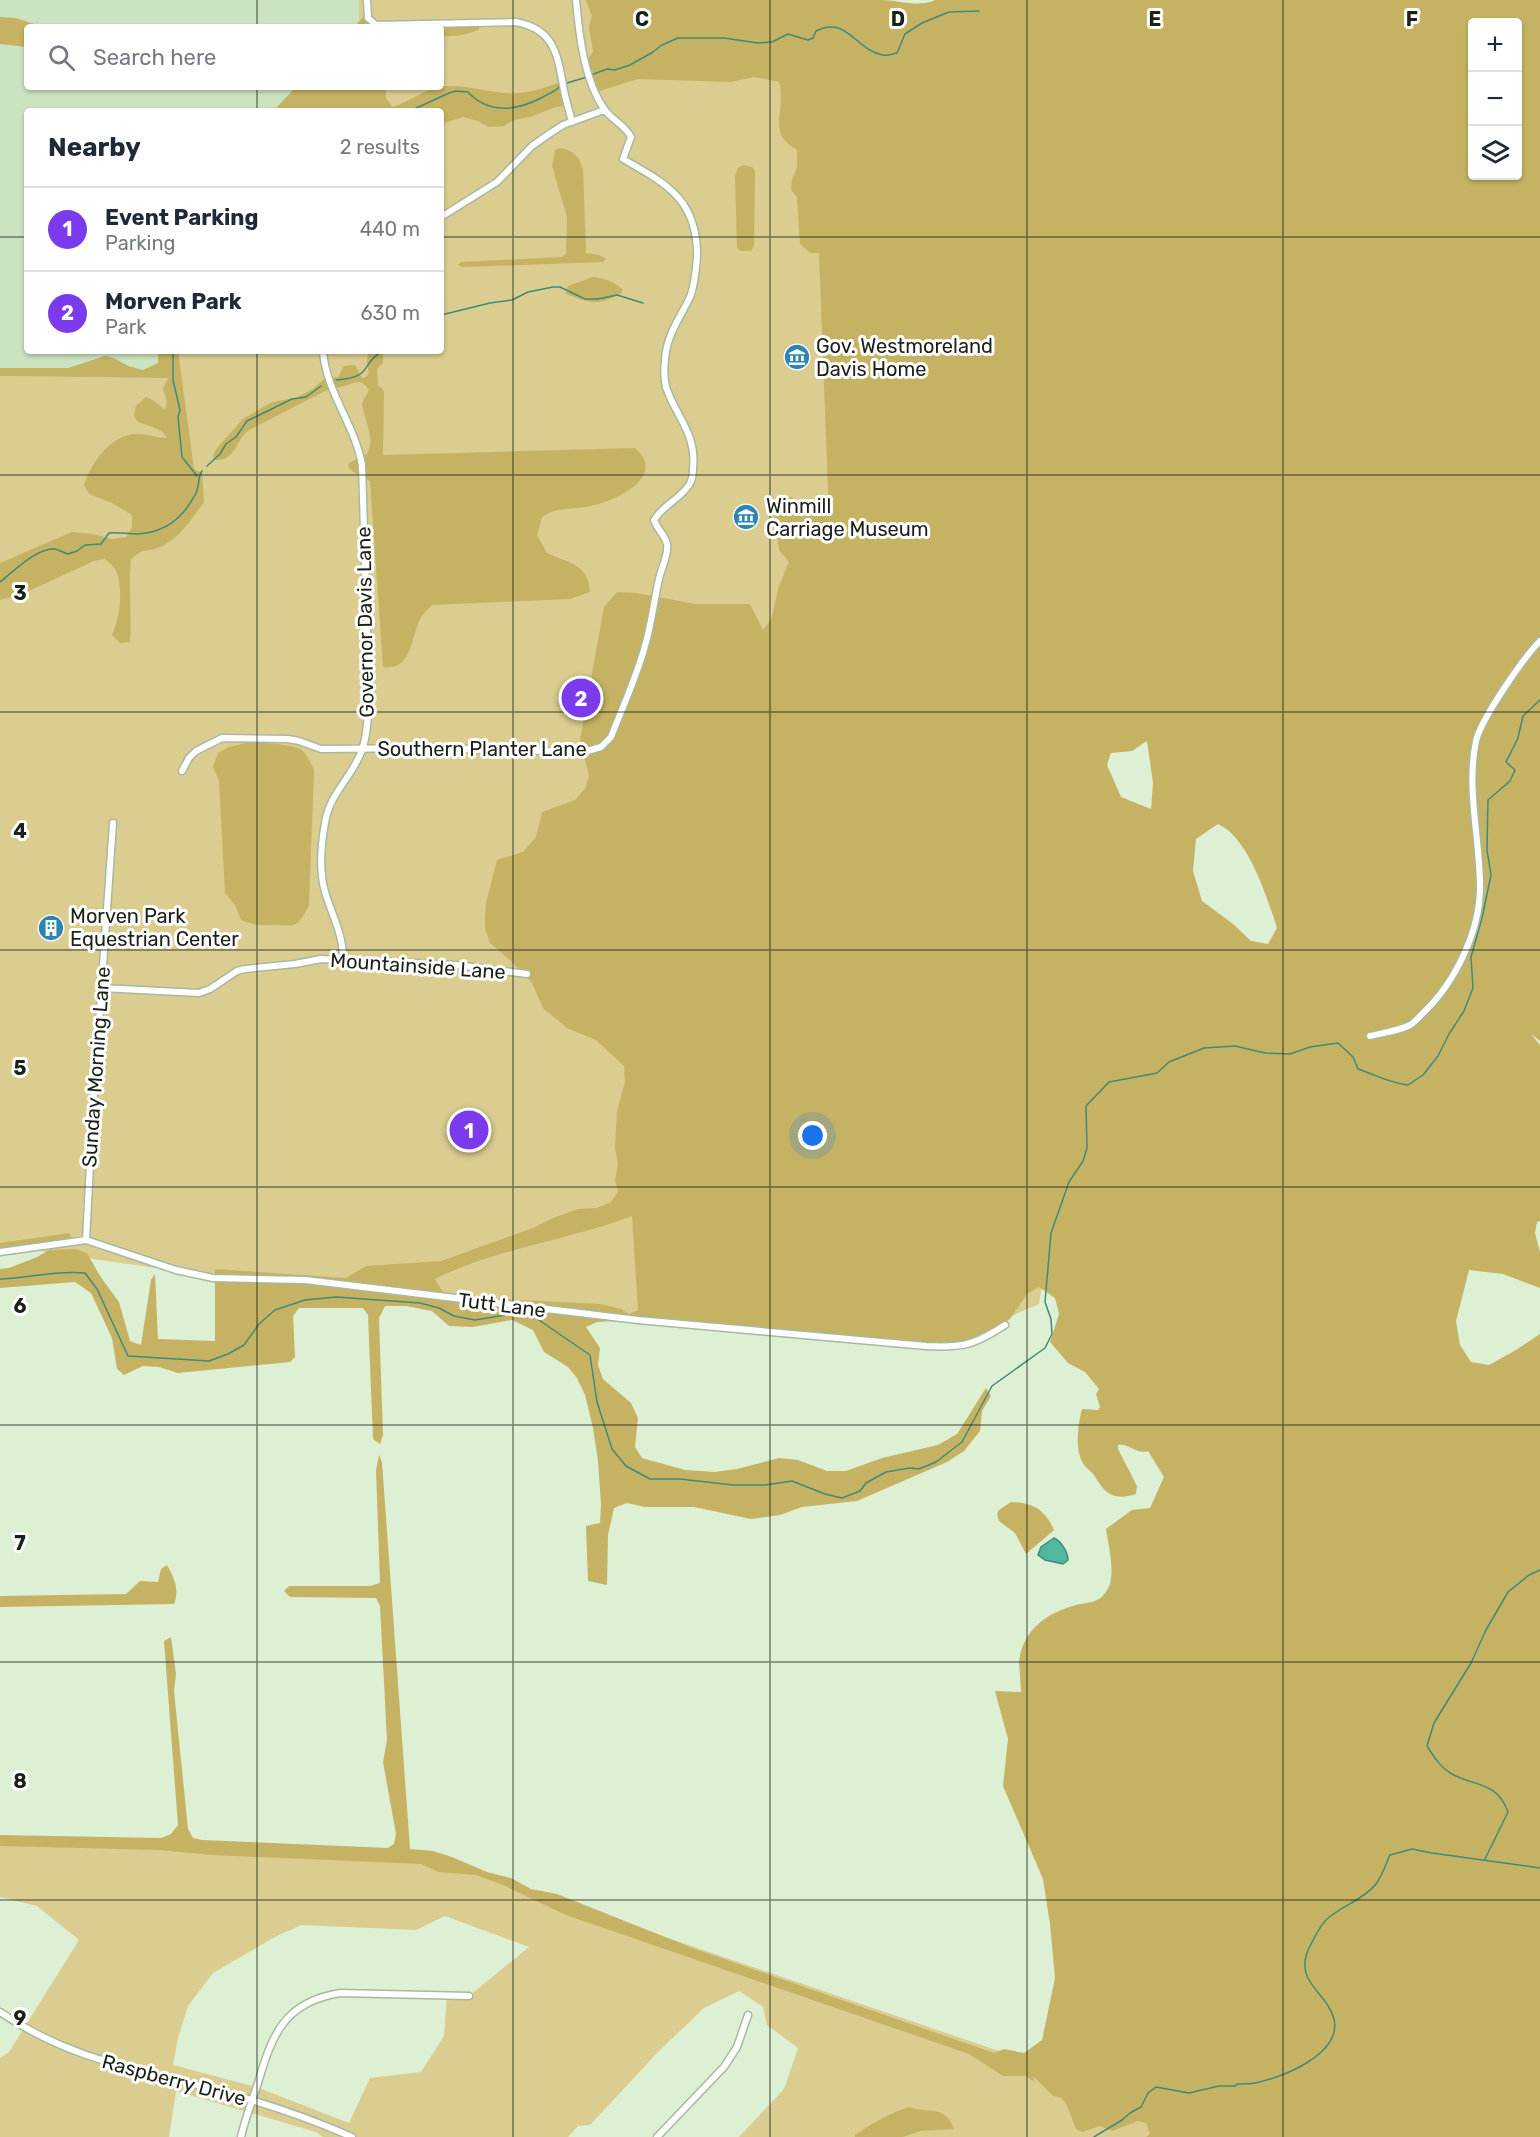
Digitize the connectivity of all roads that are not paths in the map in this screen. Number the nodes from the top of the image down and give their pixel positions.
1 (367, 0) edge
2 (576, 0) edge
3 (375, 24) edge
4 (423, 24) edge
5 (604, 110) junction
6 (572, 122) junction
7 (444, 215) edge
8 (323, 354) edge
9 (1540, 641) edge
10 (362, 749) junction
11 (182, 771) dead end
12 (113, 823) dead end
13 (343, 958) junction
14 (527, 974) dead end
15 (101, 988) junction
16 (1370, 1036) dead end
17 (87, 1240) junction
18 (0, 1252) edge
19 (1005, 1325) dead end
20 (469, 1996) dead end
21 (0, 2012) edge
22 (748, 2015) dead end
23 (252, 2100) junction
24 (242, 2137) edge
25 (352, 2137) edge
26 (657, 2137) edge

1 - 3 street
2 - 5 street, Southern Planter Lane
4 - 6 street
5 - 6 street
5 - 10 street, Southern Planter Lane
6 - 7 street
8 - 10 street, Governor Davis Lane
9 - 16 street
10 - 11 street, Southern Planter Lane
10 - 13 street, Governor Davis Lane
12 - 15 street, Sunday Morning Lane
13 - 14 street, Mountainside Lane
13 - 15 street, Mountainside Lane
15 - 17 street, Sunday Morning Lane
17 - 18 street, Tutt Lane
17 - 19 street, Tutt Lane
20 - 23 street
21 - 23 street, Raspberry Drive
22 - 26 street
23 - 24 street
23 - 25 street, Raspberry Drive

